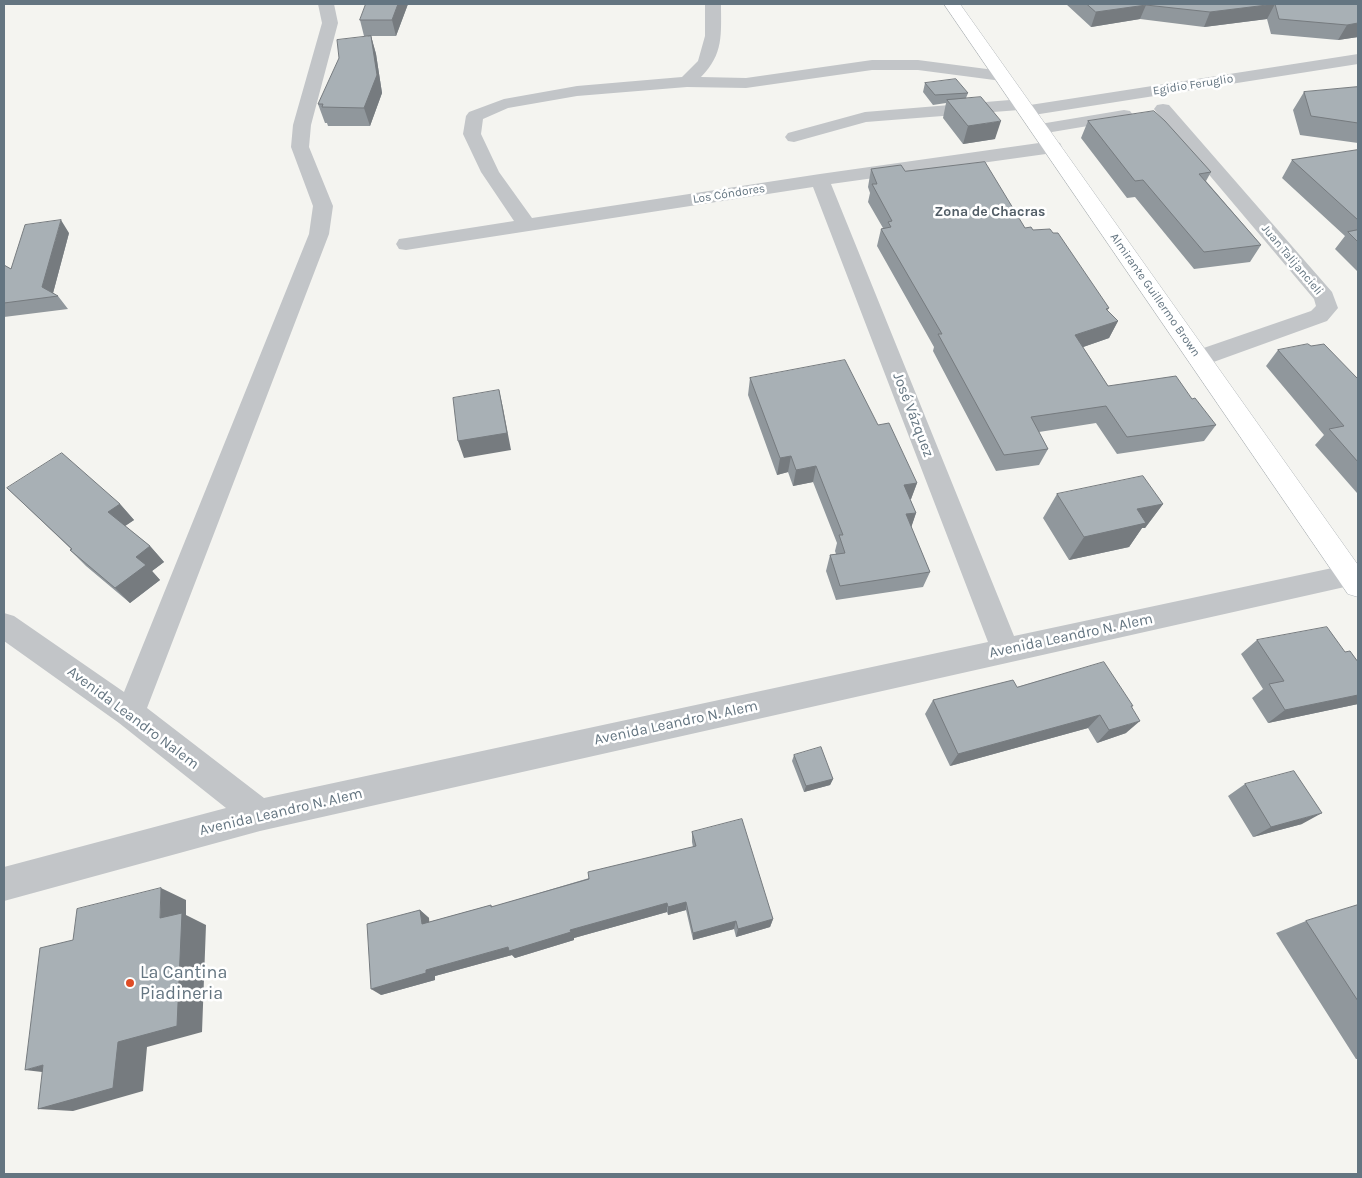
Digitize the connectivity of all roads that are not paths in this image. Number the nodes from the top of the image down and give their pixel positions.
1 (326, 4) edge
2 (713, 4) edge
3 (952, 4) edge
4 (1350, 60) edge
5 (1358, 74) edge
6 (1002, 76) junction
7 (687, 82) junction
8 (1173, 107) joint
9 (1025, 108) junction
10 (1040, 129) junction
11 (794, 137) dead end
12 (1053, 148) junction
13 (820, 180) junction
14 (528, 225) junction
15 (406, 244) dead end
16 (1200, 358) junction
17 (1355, 580) edge
18 (4, 626) edge
19 (1005, 650) junction
20 (130, 713) junction
21 (260, 815) junction
22 (4, 884) edge

1 - 20 street
2 - 7 street
3 - 6 main road, Almirante Guillermo Brown
4 - 5 street
4 - 9 street, Egidio Feruglio
6 - 7 street
6 - 9 main road, Almirante Guillermo Brown
7 - 14 street
8 - 10 street, Egidio Feruglio
8 - 16 street, Juan Talijancieli
9 - 10 main road, Almirante Guillermo Brown
9 - 11 street, Egidio Feruglio
10 - 12 main road, Almirante Guillermo Brown
12 - 13 street, Los Cóndores
12 - 16 main road, Almirante Guillermo Brown
13 - 14 street, Los Cóndores
13 - 19 street, José Vázquez
14 - 15 street, Los Cóndores
16 - 17 main road, Almirante Guillermo Brown
17 - 19 street, Avenida Leandro N. Alem
18 - 20 street, Avenida Leandro Nalem
19 - 21 street, Avenida Leandro N. Alem
20 - 21 street, Avenida Leandro Nalem
21 - 22 street, Avenida Leandro N. Alem

